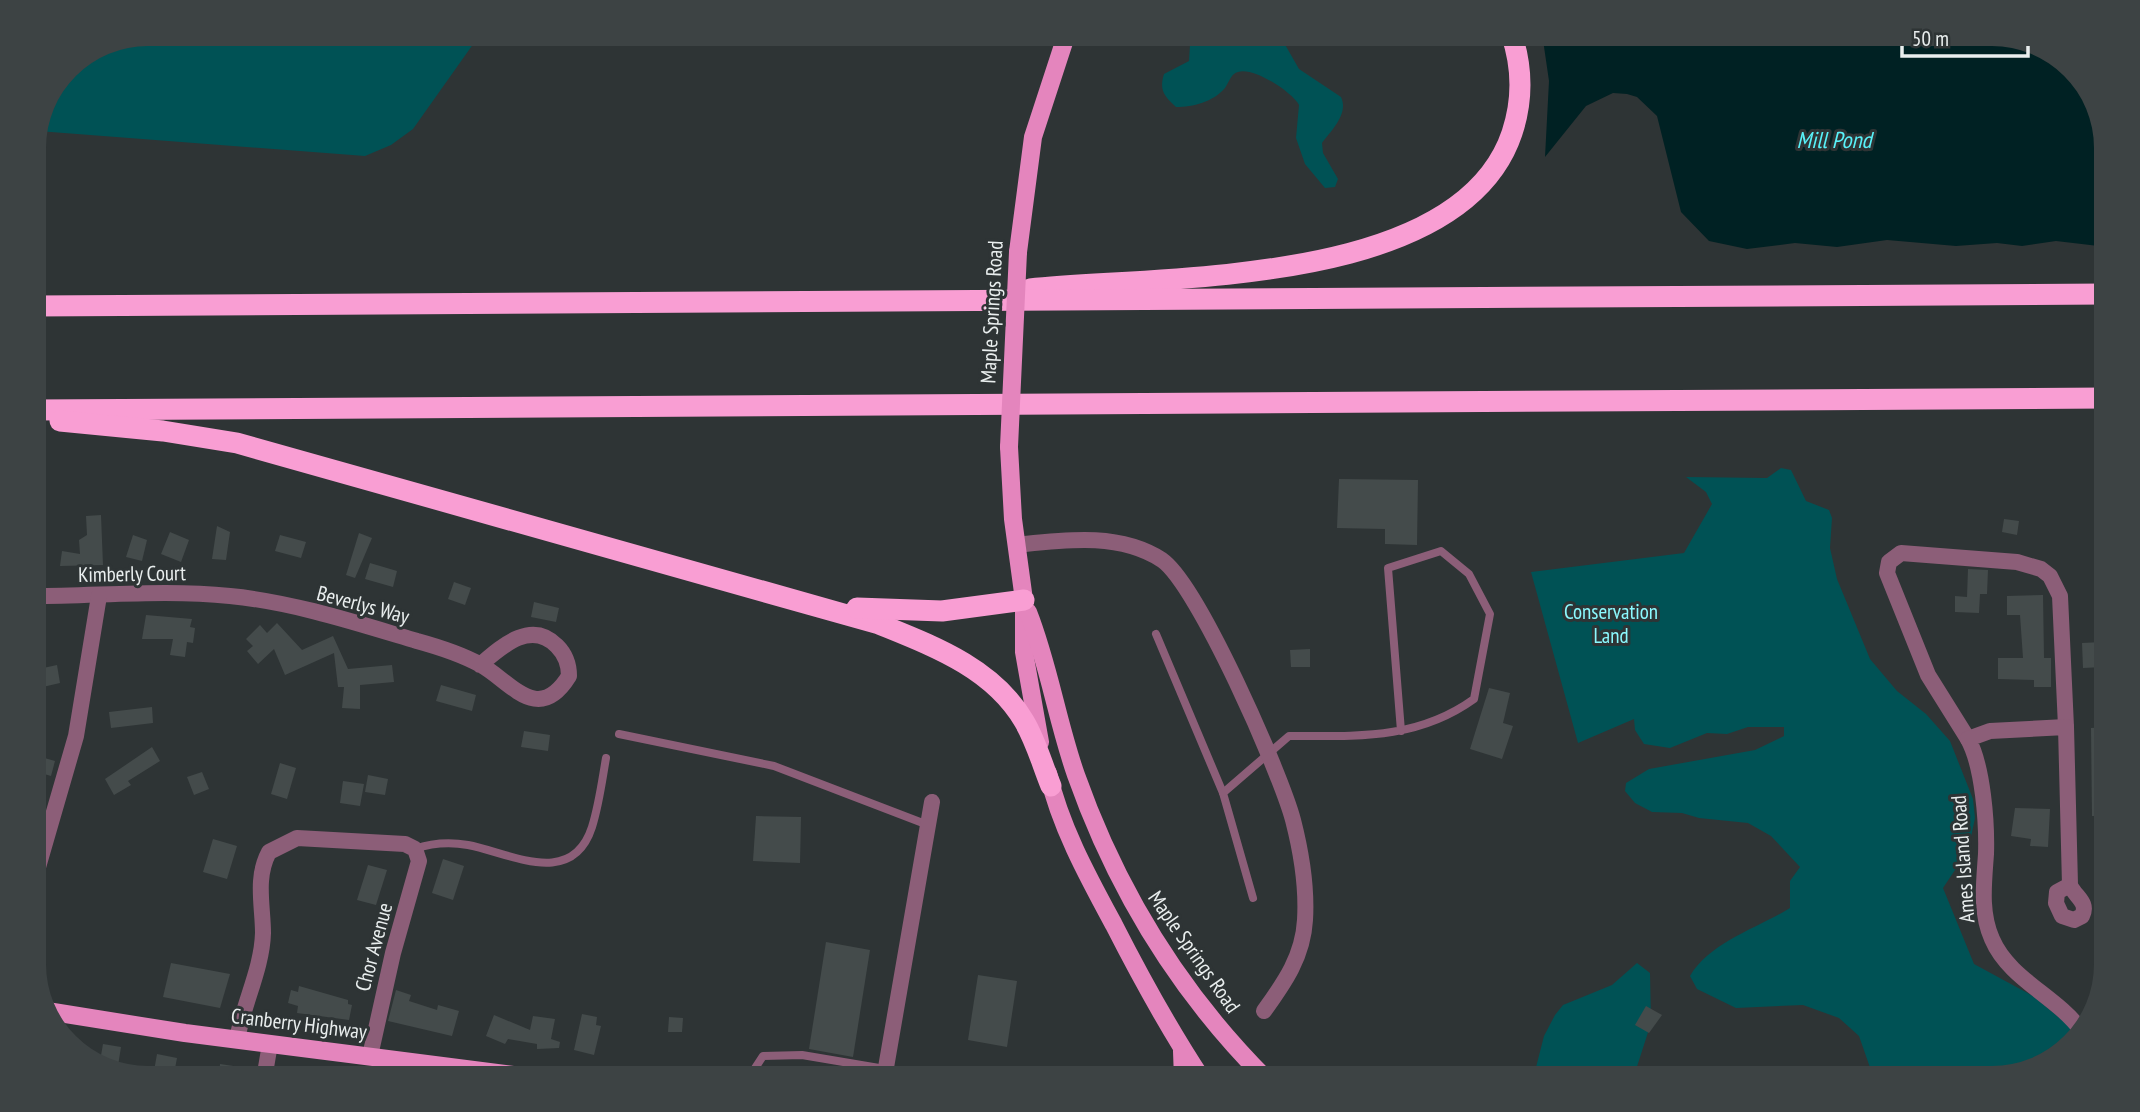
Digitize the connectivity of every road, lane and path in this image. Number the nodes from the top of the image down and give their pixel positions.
1 (1063, 46) edge
2 (1514, 46) edge
3 (2094, 294) edge
4 (909, 302) junction
5 (46, 306) edge
6 (2094, 398) edge
7 (46, 410) edge
8 (46, 419) edge
9 (1016, 545) junction
10 (46, 596) edge
11 (99, 596) junction
12 (232, 596) joint
13 (1024, 600) junction
14 (814, 603) junction
15 (1156, 634) dead end
16 (480, 665) junction
17 (2066, 727) junction
18 (1401, 731) junction
19 (619, 734) dead end
20 (1968, 738) junction
21 (1269, 754) junction
22 (606, 758) dead end
23 (1051, 786) junction
24 (1223, 793) junction
25 (932, 802) dead end
26 (928, 825) junction
27 (46, 840) edge
28 (415, 849) junction
29 (2070, 885) dead end
30 (1253, 898) dead end
31 (1264, 1011) dead end
32 (58, 1013) edge
33 (2075, 1023) edge
34 (237, 1040) junction
35 (270, 1044) junction
36 (1181, 1047) junction
37 (370, 1056) junction
38 (266, 1066) edge
39 (446, 1066) edge
40 (756, 1066) edge
41 (850, 1066) edge
42 (886, 1066) edge
43 (1182, 1066) edge
44 (1193, 1066) edge
45 (1254, 1066) edge

1 - 9 main road, Maple Springs Road, bridge
2 - 4 highway
3 - 4 highway
4 - 5 highway
6 - 7 highway
8 - 14 highway
9 - 13 main road, Maple Springs Road
9 - 21 street
10 - 11 street, Kimberly Court
11 - 12 street, Kimberly Court
11 - 27 street
12 - 16 street, Beverlys Way
13 - 14 highway
13 - 23 main road, Maple Springs Road
13 - 45 main road, Maple Springs Road
14 - 23 highway
15 - 24 lane
16 - 16 street, Beverlys Way
17 - 20 street
17 - 20 street, Ames Island Road
17 - 29 street
18 - 18 lane
18 - 21 lane
19 - 26 lane
20 - 33 street, Ames Island Road
21 - 24 lane
21 - 31 street
22 - 28 lane
23 - 36 main road, Maple Springs Road
24 - 30 lane
25 - 26 street
26 - 42 street
28 - 34 street
28 - 37 street, Chor Avenue
32 - 34 main road, Cranberry Highway
34 - 35 main road, Cranberry Highway
35 - 37 main road, Cranberry Highway
35 - 38 street
36 - 43 main road
36 - 44 main road, Maple Springs Road
37 - 39 main road, Cranberry Highway
40 - 41 lane

